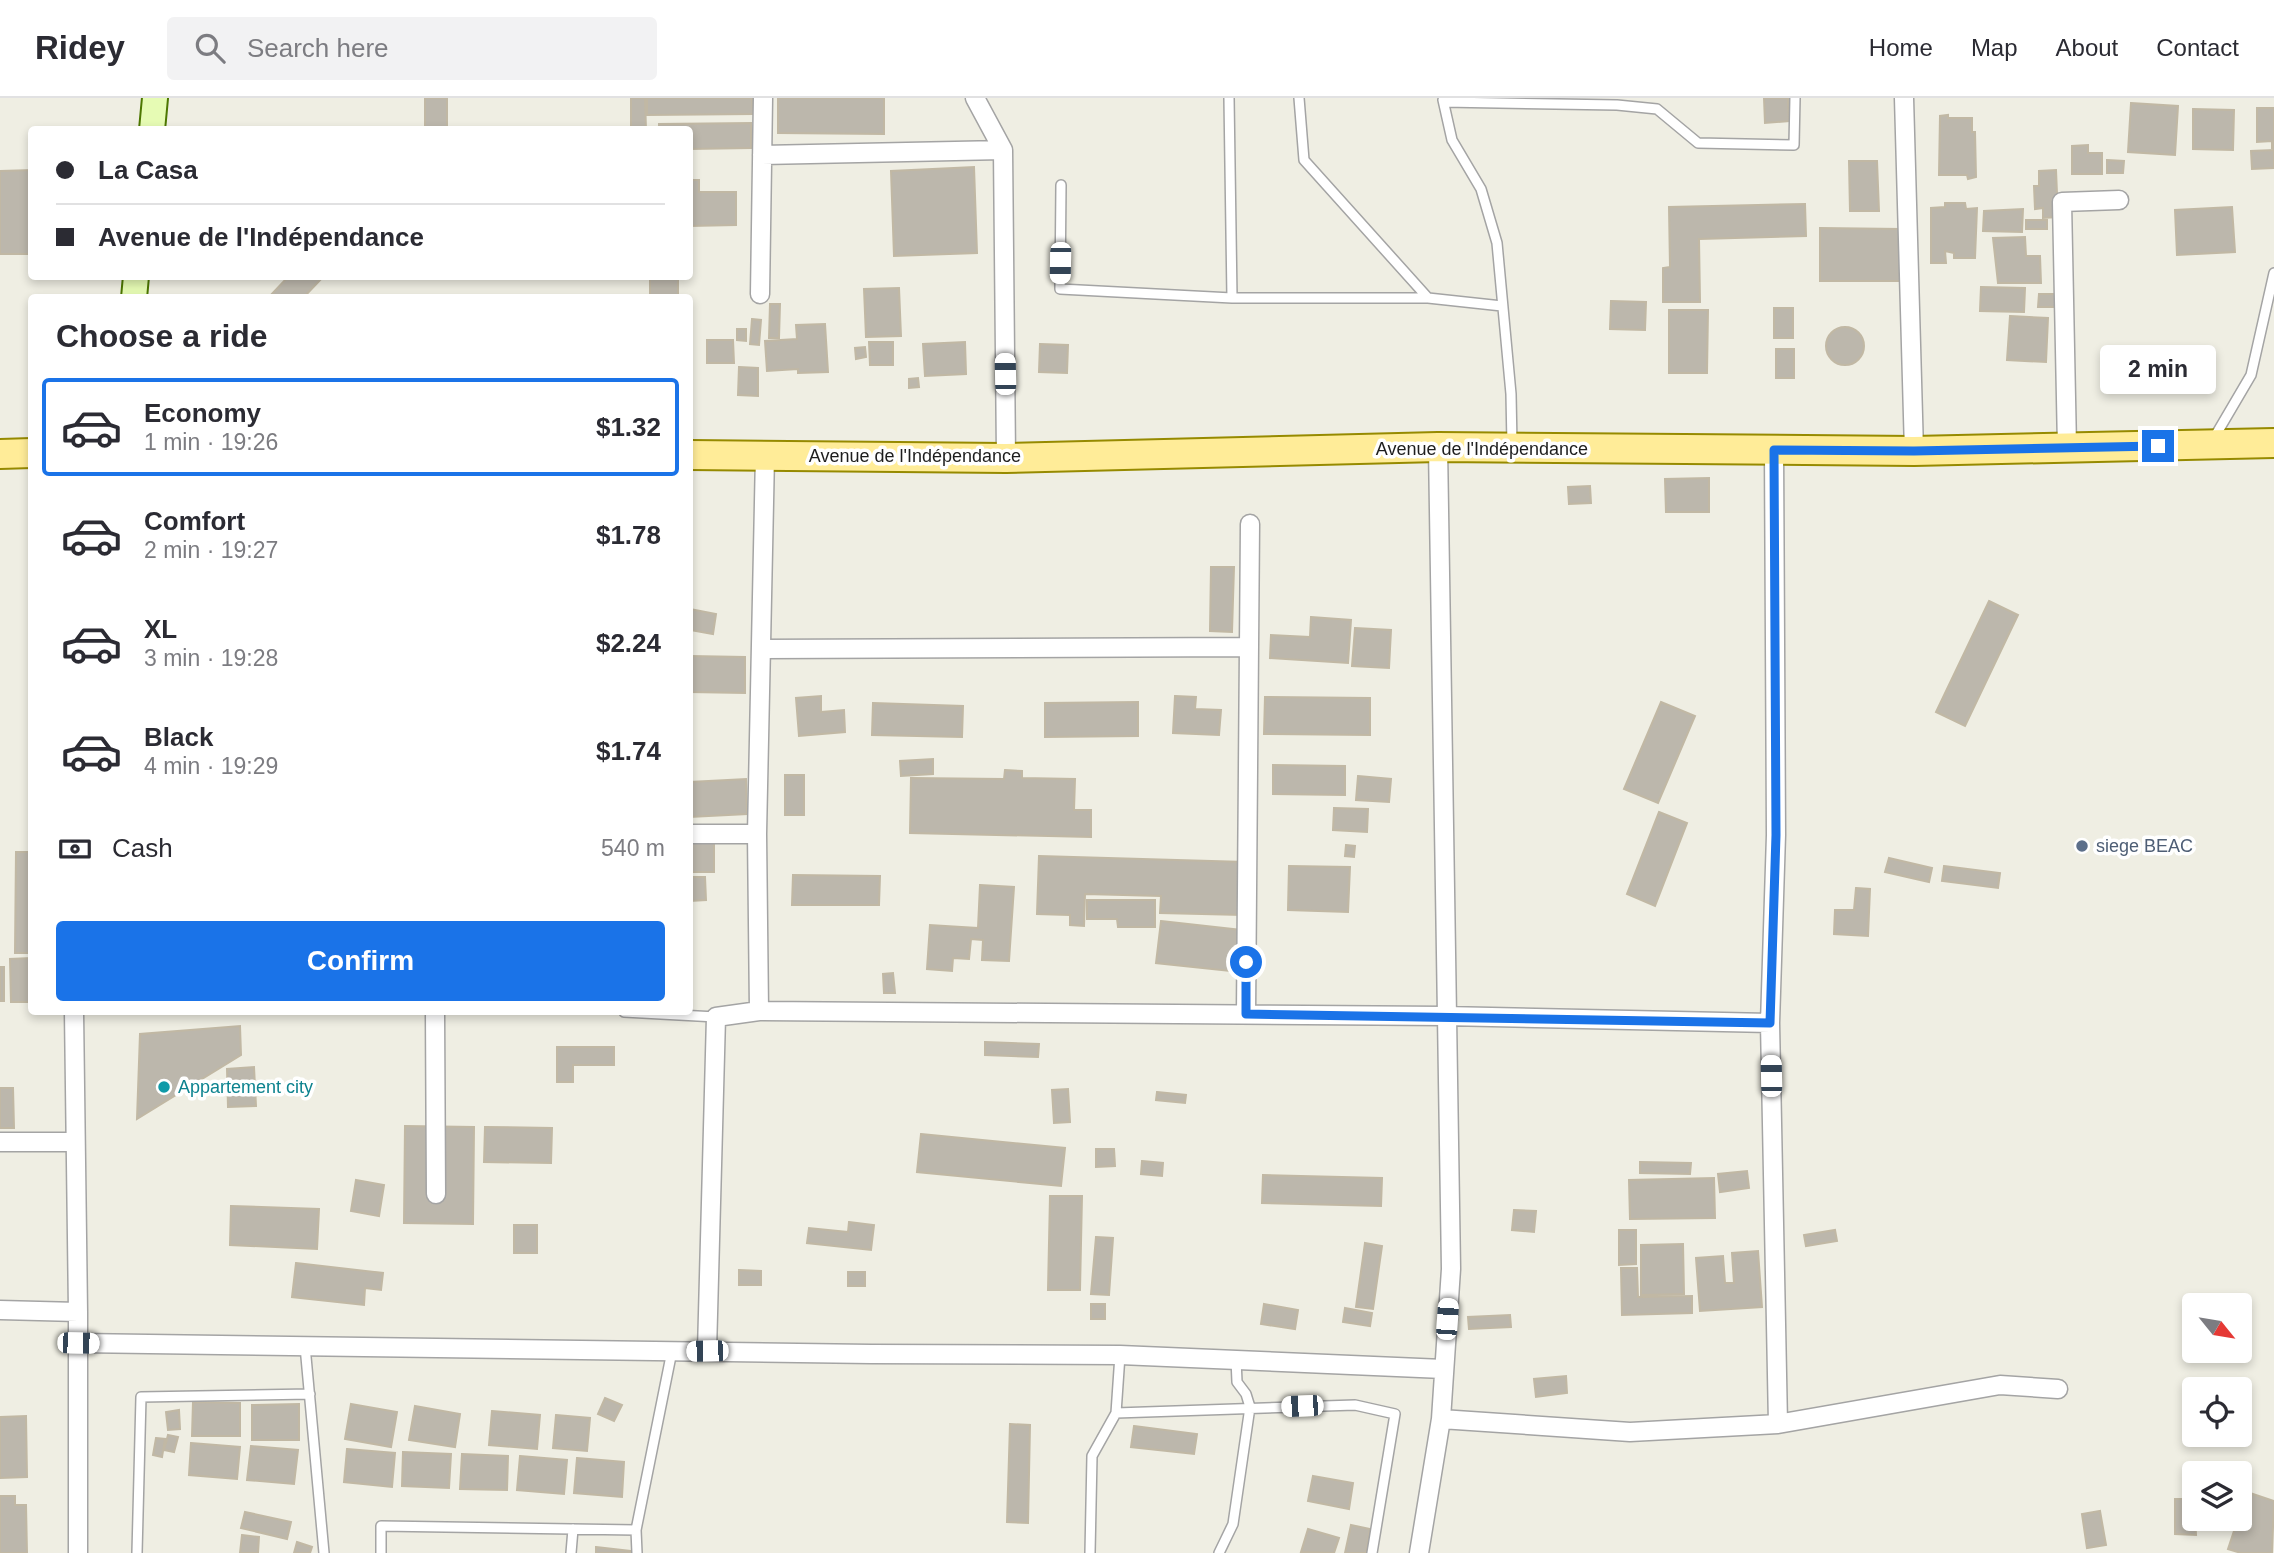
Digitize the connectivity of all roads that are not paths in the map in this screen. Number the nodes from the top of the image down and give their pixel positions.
1 (155, 98) edge
2 (763, 98) edge
3 (975, 98) edge
4 (1229, 98) edge
5 (1299, 98) edge
6 (1795, 98) edge
7 (1904, 98) edge
8 (1443, 100) edge
9 (152, 126) edge
10 (1003, 150) junction
11 (762, 155) junction
12 (1061, 186) dead end
13 (2119, 200) dead end
14 (2274, 273) edge
15 (760, 294) dead end
16 (1232, 298) junction
17 (1428, 298) junction
18 (1502, 306) junction
19 (2274, 443) edge
20 (2209, 446) junction
21 (1438, 447) junction
22 (2067, 447) junction
23 (1513, 448) junction
24 (1774, 450) junction
25 (1914, 451) junction
26 (28, 453) edge
27 (0, 454) edge
28 (693, 455) edge
29 (765, 455) junction
30 (1006, 458) junction
31 (1250, 524) dead end
32 (1249, 646) junction
33 (762, 649) junction
34 (693, 834) edge
35 (757, 834) junction
36 (759, 1011) junction
37 (1246, 1014) junction
38 (74, 1015) edge
39 (435, 1015) edge
40 (679, 1015) edge
41 (1445, 1016) junction
42 (716, 1017) junction
43 (1770, 1023) junction
44 (0, 1142) edge
45 (75, 1142) junction
46 (436, 1194) dead end
47 (0, 1310) edge
48 (78, 1312) junction
49 (78, 1343) junction
50 (305, 1346) junction
51 (672, 1351) junction
52 (707, 1351) junction
53 (1120, 1355) junction
54 (1236, 1359) junction
55 (1443, 1369) junction
56 (2058, 1389) dead end
57 (310, 1394) junction
58 (1250, 1407) junction
59 (1116, 1413) junction
60 (1441, 1419) junction
61 (1778, 1424) junction
62 (573, 1529) junction
63 (636, 1530) junction
64 (78, 1553) edge
65 (137, 1553) edge
66 (324, 1553) edge
67 (381, 1553) edge
68 (571, 1553) edge
69 (637, 1553) edge
70 (1090, 1553) edge
71 (1219, 1553) edge
72 (1372, 1553) edge
73 (1419, 1553) edge

1 - 9 street
2 - 11 street
3 - 10 street
4 - 16 lane
5 - 17 lane
6 - 8 lane
7 - 25 street
8 - 18 lane
10 - 11 street
10 - 30 street
11 - 15 street
12 - 16 lane
13 - 22 street
14 - 20 lane
16 - 17 lane
17 - 18 lane
18 - 23 lane
19 - 20 main road, Avenue de l'Indépendance
20 - 22 main road, Avenue de l'Indépendance
21 - 23 main road, Avenue de l'Indépendance
21 - 30 main road, Avenue de l'Indépendance
21 - 41 street
22 - 25 main road, Avenue de l'Indépendance
23 - 24 main road, Avenue de l'Indépendance
24 - 25 main road, Avenue de l'Indépendance
24 - 43 street
26 - 27 main road
28 - 29 main road, Avenue de l'Indépendance
29 - 30 main road, Avenue de l'Indépendance
29 - 33 street
31 - 32 street
32 - 33 street
32 - 37 street
33 - 35 street
34 - 35 street
35 - 36 street
36 - 37 street
36 - 42 street
37 - 41 street
38 - 45 street
39 - 46 street
40 - 42 lane
41 - 43 street
41 - 55 street
42 - 52 street
43 - 61 street
44 - 45 street
45 - 48 street
47 - 48 street
48 - 49 street
49 - 50 street
49 - 64 street
50 - 51 street
50 - 57 lane
51 - 52 street
51 - 63 lane
52 - 53 street
53 - 54 street
53 - 59 lane
54 - 55 street
54 - 58 lane
55 - 60 street
56 - 61 street
57 - 65 lane
57 - 66 lane
58 - 59 lane
58 - 71 lane
58 - 72 lane
59 - 70 lane
60 - 61 street
60 - 73 street
62 - 63 lane
62 - 67 lane
62 - 68 lane
63 - 69 lane

